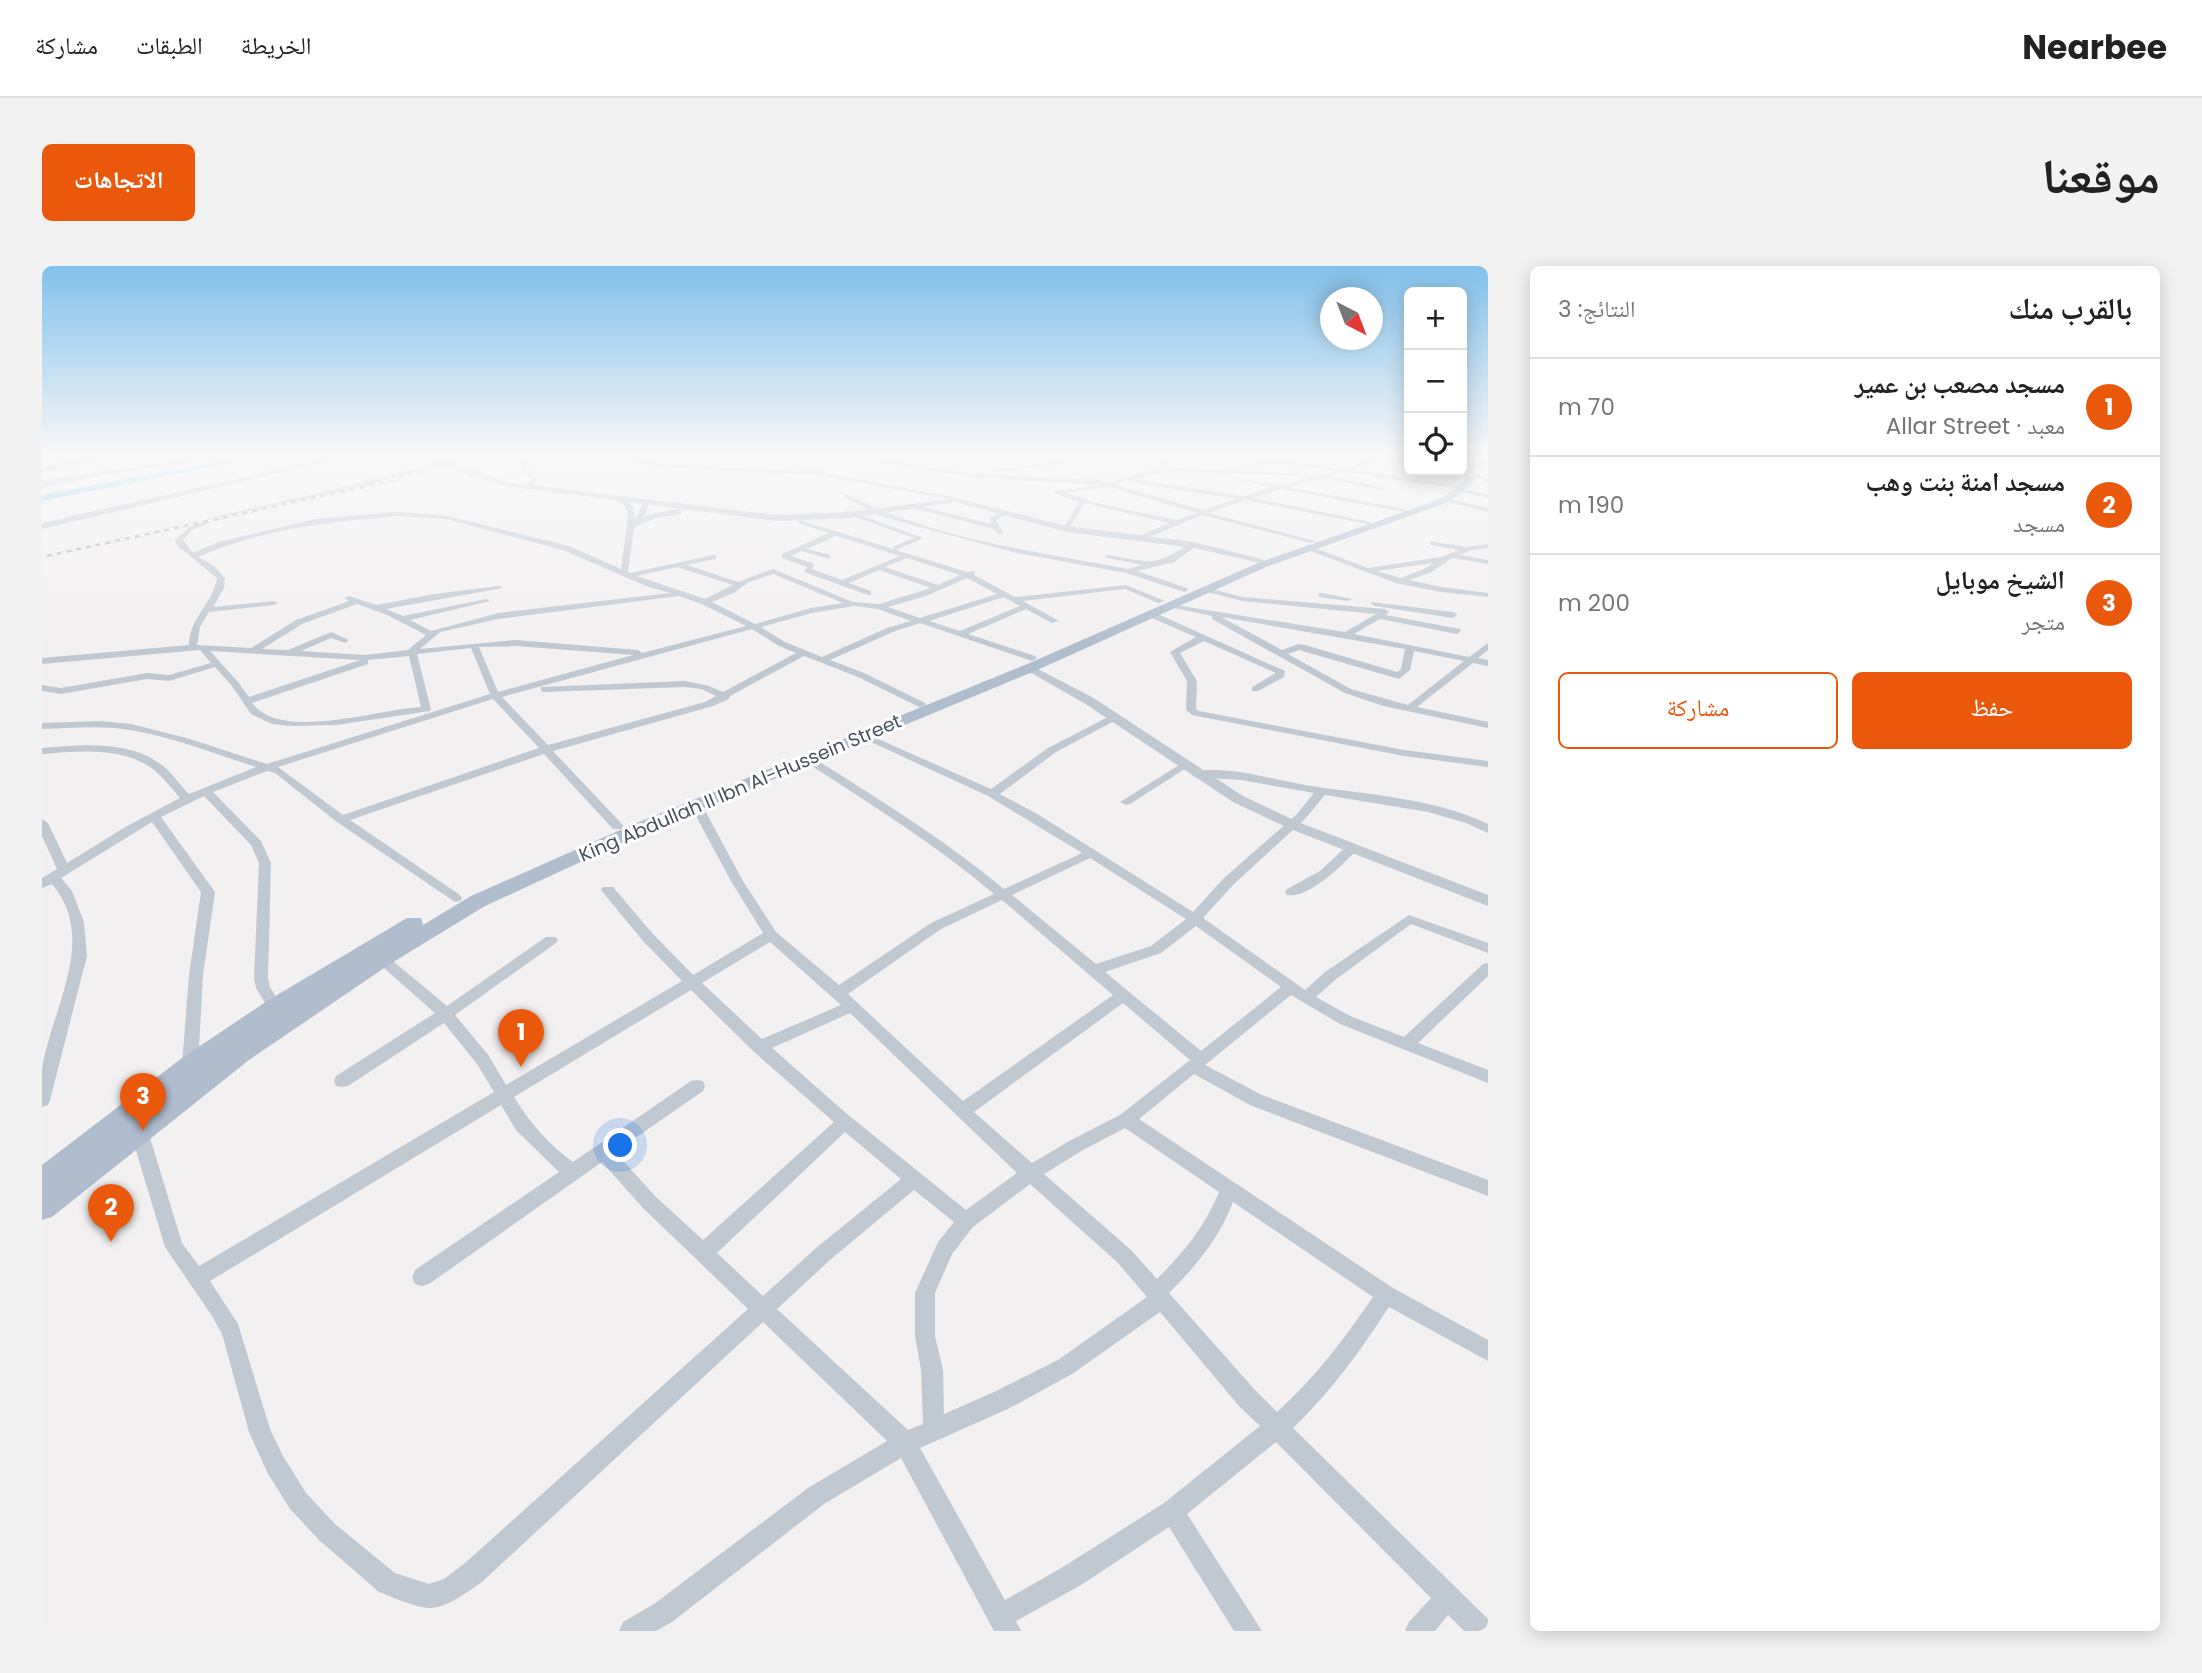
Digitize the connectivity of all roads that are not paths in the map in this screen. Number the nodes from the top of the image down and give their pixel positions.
1 (75, 518) edge
2 (223, 518) edge
3 (362, 518) edge
4 (450, 518) edge
5 (632, 518) edge
6 (640, 518) edge
7 (657, 518) edge
8 (799, 518) edge
9 (800, 518) edge
10 (862, 518) edge
11 (901, 518) edge
12 (957, 518) edge
13 (995, 518) edge
14 (1023, 518) edge
15 (1073, 518) edge
16 (1157, 518) edge
17 (1189, 518) edge
18 (1219, 518) edge
19 (1386, 518) edge
20 (1176, 522) junction
21 (42, 525) edge
22 (633, 526) junction
23 (997, 528) junction
24 (1066, 529) junction
25 (836, 533) junction
26 (1138, 540) junction
27 (1433, 543) dead end
28 (1194, 545) junction
29 (1310, 545) junction
30 (1488, 546) edge
31 (1004, 547) junction
32 (897, 548) junction
33 (801, 549) junction
34 (1466, 550) junction
35 (908, 555) junction
36 (193, 556) junction
37 (713, 556) dead end
38 (1453, 556) junction
39 (1108, 557) dead end
40 (827, 558) dead end
41 (1260, 559) junction
42 (1442, 559) junction
43 (1488, 562) edge
44 (676, 565) junction
45 (1152, 565) junction
46 (880, 568) junction
47 (807, 570) junction
48 (1365, 570) junction
49 (1128, 571) junction
50 (627, 574) junction
51 (970, 574) junction
52 (787, 577) junction
53 (1398, 581) junction
54 (842, 583) junction
55 (740, 585) junction
56 (499, 588) dead end
57 (939, 588) junction
58 (1206, 589) junction
59 (1184, 590) junction
60 (479, 591) junction
61 (868, 593) dead end
62 (680, 594) junction
63 (1005, 594) junction
64 (1460, 594) junction
65 (1322, 595) dead end
66 (1488, 595) edge
67 (345, 596) dead end
68 (356, 601) junction
69 (486, 601) junction
70 (1022, 601) junction
71 (705, 602) junction
72 (1488, 602) edge
73 (274, 603) dead end
74 (1165, 603) junction
75 (854, 604) junction
76 (878, 607) junction
77 (377, 608) junction
78 (206, 610) junction
79 (1206, 612) junction
80 (1385, 612) junction
81 (1150, 614) junction
82 (1453, 615) dead end
83 (498, 616) junction
84 (403, 619) junction
85 (917, 621) junction
86 (1055, 621) dead end
87 (754, 627) junction
88 (1457, 632) dead end
89 (431, 634) junction
90 (958, 635) junction
91 (1346, 635) junction
92 (1202, 638) junction
93 (345, 640) dead end
94 (474, 645) junction
95 (1488, 646) edge
96 (198, 647) junction
97 (1410, 647) junction
98 (254, 650) junction
99 (412, 652) junction
100 (802, 653) junction
101 (288, 654) junction
102 (646, 654) junction
103 (1281, 654) junction
104 (383, 656) junction
105 (1468, 659) junction
106 (822, 660) junction
107 (42, 661) edge
108 (1031, 663) junction
109 (1488, 663) edge
110 (216, 664) junction
111 (42, 688) edge
112 (1255, 689) dead end
113 (517, 690) junction
114 (495, 695) junction
115 (726, 697) junction
116 (247, 701) junction
117 (921, 705) junction
118 (446, 708) junction
119 (426, 709) junction
120 (1409, 709) junction
121 (1114, 717) junction
122 (1488, 724) edge
123 (42, 726) edge
124 (863, 736) junction
125 (547, 749) junction
126 (42, 751) edge
127 (808, 759) junction
128 (1488, 764) edge
129 (265, 768) junction
130 (1190, 769) junction
131 (751, 778) junction
132 (206, 791) junction
133 (718, 791) junction
134 (1321, 792) junction
135 (992, 794) junction
136 (187, 799) junction
137 (1126, 802) dead end
138 (696, 805) junction
139 (154, 816) junction
140 (341, 818) junction
141 (42, 823) edge
142 (1293, 825) junction
143 (617, 826) junction
144 (1488, 830) edge
145 (1353, 848) junction
146 (1091, 853) junction
147 (53, 877) edge
148 (608, 890) dead end
149 (1292, 892) dead end
150 (1005, 896) junction
151 (455, 898) junction
152 (1488, 901) edge
153 (1194, 918) junction
154 (771, 935) junction
155 (551, 940) dead end
156 (1488, 948) edge
157 (382, 959) junction
158 (1488, 968) edge
159 (1093, 970) junction
160 (691, 982) junction
161 (1298, 992) junction
162 (1122, 996) junction
163 (845, 999) junction
164 (275, 1007) junction
165 (446, 1014) junction
166 (1405, 1045) junction
167 (759, 1047) junction
168 (1197, 1063) junction
169 (190, 1065) junction
170 (1488, 1077) edge
171 (342, 1081) dead end
172 (697, 1086) dead end
173 (503, 1095) junction
174 (42, 1100) edge
175 (962, 1111) junction
176 (1126, 1120) junction
177 (845, 1122) junction
178 (139, 1132) junction
179 (604, 1152) junction
180 (574, 1173) junction
181 (1031, 1173) junction
182 (914, 1179) junction
183 (42, 1180) edge
184 (1488, 1188) edge
185 (1229, 1190) junction
186 (42, 1208) edge
187 (966, 1221) junction
188 (703, 1253) junction
189 (422, 1277) dead end
190 (197, 1278) junction
191 (1386, 1294) junction
192 (1159, 1295) junction
193 (764, 1309) junction
194 (1488, 1351) edge
195 (1278, 1426) junction
196 (934, 1429) junction
197 (905, 1443) junction
198 (1172, 1511) junction
199 (1448, 1597) junction
200 (1004, 1623) edge
201 (632, 1631) edge
202 (1249, 1631) edge
203 (1418, 1631) edge
204 (1482, 1631) edge

1 - 21 street
2 - 36 street
3 - 36 street
4 - 50 street
5 - 22 street
6 - 22 street
7 - 22 street
8 - 25 street
9 - 32 street
10 - 32 street
11 - 31 street
12 - 23 street
13 - 23 street
14 - 24 street
15 - 24 street
16 - 20 street
17 - 20 street
18 - 29 street
19 - 29 main road, King Abdullah II Ibn Al-Hussein Street
20 - 26 street
22 - 50 street
23 - 31 street
24 - 26 street
25 - 33 street
25 - 35 street
26 - 28 street
27 - 34 street
28 - 41 street
28 - 45 street
29 - 41 main road, King Abdullah II Ibn Al-Hussein Street
29 - 48 street
29 - 58 main road, King Abdullah II Ibn Al-Hussein Street
30 - 34 street
31 - 49 street
32 - 51 street
33 - 40 street
33 - 47 street
34 - 38 street
35 - 46 street
35 - 51 street
36 - 78 street
37 - 44 street
38 - 42 street
38 - 43 street
39 - 45 street
41 - 59 main road, King Abdullah II Ibn Al-Hussein Street
42 - 48 street
42 - 53 street
44 - 50 street
44 - 55 street
45 - 49 street
46 - 54 street
46 - 57 street
47 - 52 street
47 - 54 street
48 - 53 street
49 - 59 street
50 - 62 street
51 - 57 street
51 - 63 street
51 - 70 street
52 - 55 street
52 - 75 street
53 - 64 street
54 - 61 street
55 - 71 street
56 - 60 street
57 - 76 street
58 - 74 main road, King Abdullah II Ibn Al-Hussein Street
58 - 80 street
59 - 74 main road, King Abdullah II Ibn Al-Hussein Street
60 - 69 street
60 - 77 street
62 - 71 street
62 - 83 street
63 - 70 street
63 - 85 street
64 - 66 street
64 - 72 street
65 - 80 street
67 - 68 street
68 - 77 street
68 - 98 street
69 - 83 street
69 - 84 street
70 - 74 street
70 - 86 street
70 - 90 street
71 - 87 street
73 - 78 street
74 - 79 street
74 - 81 main road, King Abdullah II Ibn Al-Hussein Street
74 - 108 main road, King Abdullah II Ibn Al-Hussein Street
75 - 76 street
75 - 87 street
76 - 85 street
77 - 84 street
78 - 96 street
79 - 91 street
79 - 103 street
80 - 82 street
80 - 88 street
80 - 91 street
81 - 92 street
81 - 108 main road, King Abdullah II Ibn Al-Hussein Street
83 - 89 street
84 - 89 street
85 - 90 street
85 - 106 street
87 - 100 street
87 - 102 street
89 - 99 street
90 - 108 street
91 - 97 street
92 - 112 street
92 - 128 street
93 - 101 street
94 - 99 street
94 - 102 street
94 - 114 street
95 - 105 street
96 - 98 street
96 - 107 street
96 - 110 street
97 - 103 street
97 - 105 street
98 - 101 street
99 - 104 street
99 - 119 street
100 - 106 street
100 - 115 street
101 - 104 street
102 - 113 street
103 - 120 street
104 - 116 street
105 - 109 street
105 - 120 street
106 - 117 street
108 - 117 main road, King Abdullah II Ibn Al-Hussein Street
108 - 121 street
108 - 124 main road, King Abdullah II Ibn Al-Hussein Street
110 - 111 street
110 - 116 street
113 - 114 street
113 - 115 street
114 - 118 street
114 - 125 street
115 - 125 street
116 - 119 street
117 - 131 main road, King Abdullah II Ibn Al-Hussein Street
118 - 119 street
118 - 129 street
120 - 122 street
121 - 130 street
121 - 135 street
123 - 129 street
124 - 127 main road, King Abdullah II Ibn Al-Hussein Street
124 - 135 street
125 - 140 street
125 - 143 street
126 - 136 street
127 - 131 main road, King Abdullah II Ibn Al-Hussein Street
127 - 150 street
129 - 132 street
129 - 140 street
130 - 134 street
130 - 137 street
130 - 142 street
131 - 133 main road, King Abdullah II Ibn Al-Hussein Street
132 - 136 street
132 - 164 street
133 - 138 main road, King Abdullah II Ibn Al-Hussein Street
133 - 143 main road, King Abdullah II Ibn Al-Hussein Street
134 - 142 street
134 - 144 street
135 - 146 street
136 - 139 street
138 - 154 street
138 - 157 main road, King Abdullah II Ibn Al-Hussein Street
139 - 147 street
139 - 169 street
140 - 151 street
141 - 147 street
142 - 145 street
142 - 153 street
143 - 151 main road, King Abdullah II Ibn Al-Hussein Street
145 - 149 street
145 - 152 street
146 - 150 street
146 - 153 street
147 - 174 street
148 - 160 street
150 - 159 street
150 - 163 street
151 - 164 main road, King Abdullah II Ibn Al-Hussein Street
153 - 159 street
153 - 161 street
154 - 160 street
154 - 163 street
155 - 165 street
156 - 161 street
157 - 165 street
157 - 178 main road, King Abdullah II Ibn Al-Hussein Street
158 - 166 street
159 - 162 street
160 - 167 street
160 - 173 street
161 - 166 street
161 - 168 street
162 - 168 street
162 - 175 street
163 - 167 street
163 - 175 street
164 - 169 main road, King Abdullah II Ibn Al-Hussein Street
165 - 171 street
165 - 173 street
166 - 170 street
167 - 177 street
168 - 176 street
168 - 184 street
169 - 183 main road, King Abdullah II Ibn Al-Hussein Street
172 - 179 street
173 - 180 street
173 - 190 street
175 - 181 street
176 - 181 street
176 - 185 street
177 - 182 street
177 - 188 street
178 - 186 main road, King Abdullah II Ibn Al-Hussein Street
178 - 190 street
179 - 180 street
179 - 188 street
180 - 189 street
181 - 187 street
181 - 192 street
182 - 187 street
182 - 193 street
185 - 191 street
185 - 192 street
187 - 196 street
188 - 193 street
190 - 193 street
191 - 194 street
191 - 195 street
192 - 195 street
192 - 196 street
193 - 197 street
195 - 198 street
195 - 199 street
196 - 197 street
197 - 200 street
197 - 201 street
198 - 200 street
198 - 202 street
199 - 203 street
199 - 204 street

